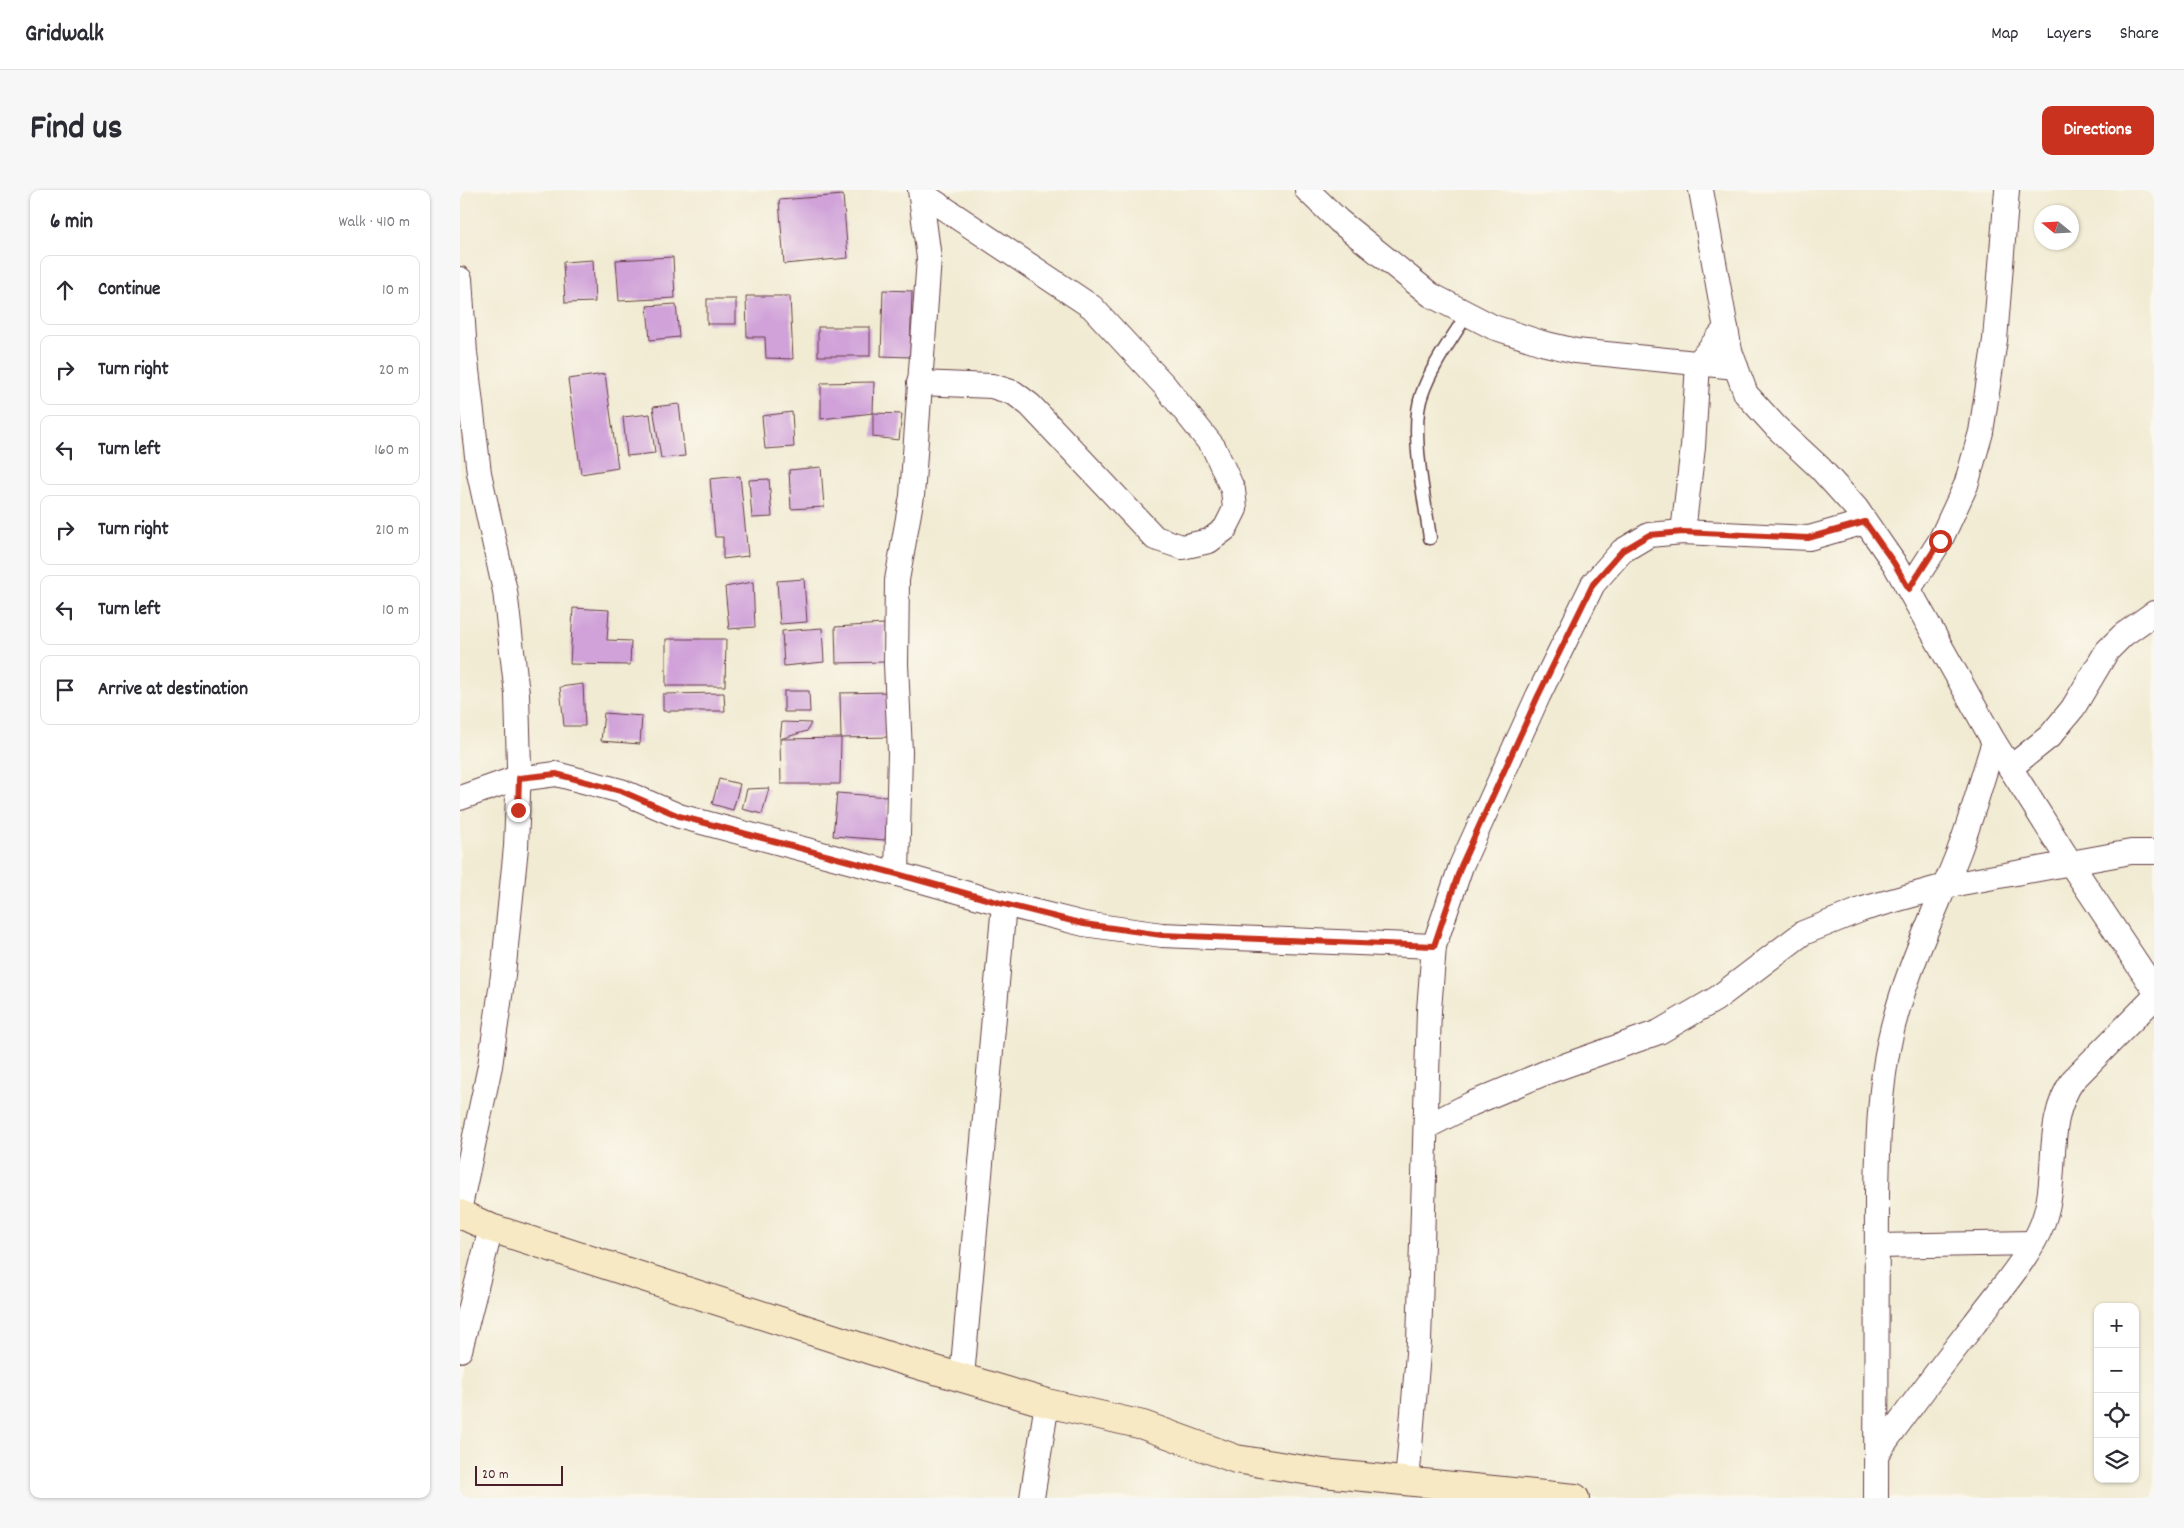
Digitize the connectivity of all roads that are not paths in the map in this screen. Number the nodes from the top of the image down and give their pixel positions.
1 (1307, 190) edge
2 (2006, 190) edge
3 (921, 191) edge
4 (1709, 195) edge
5 (460, 279) edge
6 (1467, 314) junction
7 (1726, 328) junction
8 (1698, 363) junction
9 (1736, 368) junction
10 (920, 383) junction
11 (1865, 522) junction
12 (1683, 532) junction
13 (1430, 538) dead end
14 (1909, 589) junction
15 (2150, 622) edge
16 (1994, 742) junction
17 (2010, 768) junction
18 (519, 778) junction
19 (460, 798) edge
20 (2154, 852) edge
21 (2071, 864) junction
22 (897, 874) junction
23 (1945, 886) junction
24 (1004, 904) junction
25 (1434, 946) junction
26 (2154, 989) edge
27 (2154, 998) edge
28 (1426, 1127) junction
29 (460, 1206) edge
30 (460, 1214) edge
31 (491, 1228) junction
32 (2031, 1243) junction
33 (1878, 1246) junction
34 (460, 1350) edge
35 (962, 1377) junction
36 (1047, 1403) junction
37 (1877, 1453) junction
38 (1407, 1482) junction
39 (1032, 1498) edge
40 (1576, 1498) edge
41 (1876, 1498) edge

1 - 6 street
2 - 14 street
3 - 10 street
3 - 10 street
4 - 7 street
5 - 18 street
6 - 8 street
6 - 13 lane
7 - 8 street
7 - 9 street
8 - 9 street
8 - 12 street
9 - 11 street
10 - 22 street
11 - 12 street
11 - 14 street
12 - 25 street
14 - 16 street
15 - 17 street
16 - 17 street
16 - 23 street
17 - 21 street
18 - 19 street
18 - 22 street
18 - 29 street
20 - 21 street
21 - 23 street
21 - 26 street
22 - 24 street
23 - 28 street
23 - 33 street
24 - 25 street
24 - 35 street
25 - 28 street
27 - 32 street
28 - 38 street
30 - 31 street
31 - 34 street
31 - 35 street
32 - 33 street
32 - 37 street
33 - 37 street
35 - 36 street
36 - 38 street
36 - 39 street
37 - 41 street
38 - 40 street

